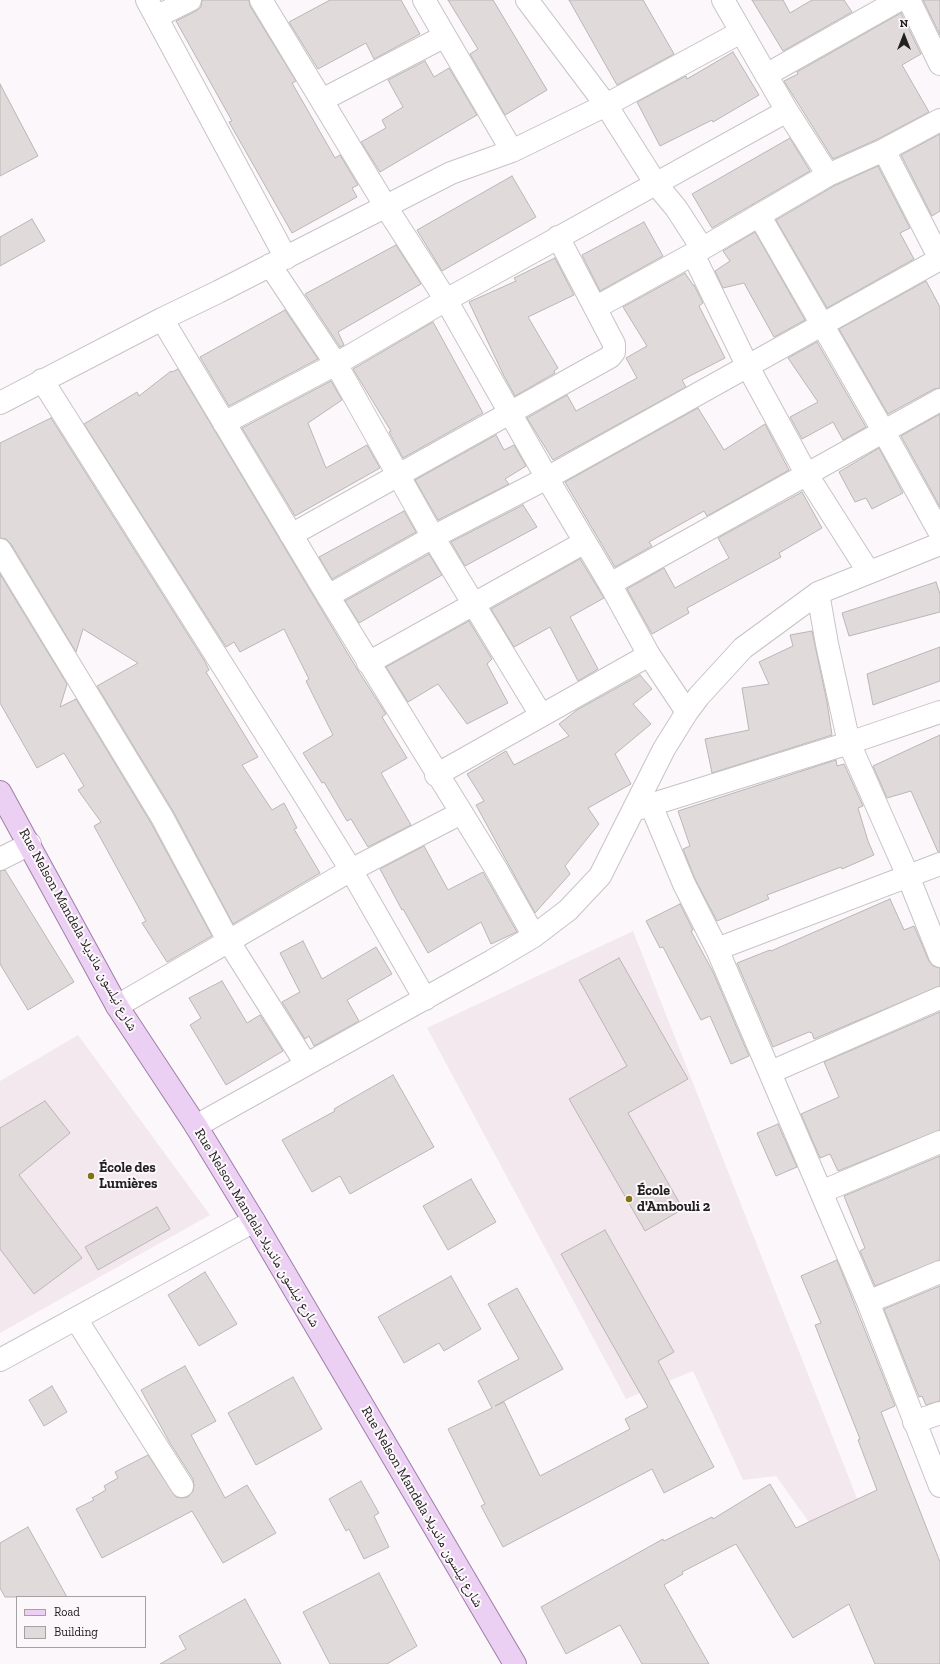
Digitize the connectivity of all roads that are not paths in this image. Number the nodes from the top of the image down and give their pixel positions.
1 (190, 0) edge
2 (261, 0) edge
3 (424, 0) edge
4 (723, 0) edge
5 (899, 0) edge
6 (909, 0) edge
7 (530, 1) edge
8 (152, 8) edge
9 (741, 32) junction
10 (445, 36) junction
11 (940, 64) edge
12 (766, 75) junction
13 (322, 100) junction
14 (606, 105) junction
15 (788, 111) junction
16 (940, 120) edge
17 (884, 150) junction
18 (512, 151) junction
19 (828, 175) junction
20 (656, 184) junction
21 (386, 207) junction
22 (759, 215) junction
23 (933, 227) edge
24 (558, 237) junction
25 (697, 251) junction
26 (940, 259) edge
27 (278, 261) junction
28 (446, 300) junction
29 (595, 308) junction
30 (162, 319) junction
31 (822, 324) junction
32 (336, 364) junction
33 (747, 365) junction
34 (42, 380) junction
35 (940, 400) edge
36 (0, 403) edge
37 (510, 413) junction
38 (224, 423) junction
39 (884, 432) junction
40 (398, 475) junction
41 (807, 475) junction
42 (547, 478) junction
43 (940, 533) edge
44 (291, 535) junction
45 (433, 537) junction
46 (585, 542) junction
47 (940, 544) edge
48 (0, 550) edge
49 (868, 571) junction
50 (610, 584) junction
51 (818, 593) junction
52 (328, 596) junction
53 (474, 605) junction
54 (649, 655) junction
55 (368, 663) junction
56 (687, 712) junction
57 (940, 712) edge
58 (541, 715) junction
59 (849, 744) junction
60 (436, 775) junction
61 (0, 792) edge
62 (643, 808) junction
63 (461, 813) junction
64 (30, 844) junction
65 (0, 859) edge
66 (940, 864) edge
67 (351, 870) junction
68 (908, 876) junction
69 (534, 936) junction
70 (230, 942) junction
71 (717, 949) junction
72 (940, 956) edge
73 (940, 998) edge
74 (425, 999) junction
75 (117, 1006) junction
76 (306, 1064) junction
77 (771, 1072) junction
78 (196, 1126) junction
79 (940, 1142) edge
80 (821, 1192) junction
81 (254, 1220) junction
82 (940, 1272) edge
83 (868, 1302) junction
84 (76, 1319) junction
85 (0, 1360) edge
86 (940, 1413) edge
87 (914, 1422) junction
88 (182, 1486) dead end
89 (940, 1486) edge
90 (515, 1664) edge

1 - 8 street
2 - 13 street
3 - 10 street
4 - 9 street
5 - 12 street
6 - 11 street
7 - 14 street
8 - 27 street
9 - 12 street
9 - 14 street
10 - 13 street
10 - 18 street
12 - 15 street
13 - 21 street
14 - 18 street
14 - 20 street
15 - 19 street
15 - 20 street
16 - 17 street
17 - 19 street
17 - 23 street
18 - 21 street
19 - 22 street
20 - 24 street
20 - 25 street
21 - 27 street
21 - 28 street
22 - 25 street
22 - 31 street
23 - 26 street
24 - 28 street
24 - 29 street
25 - 29 street
25 - 33 street
26 - 31 street
27 - 30 street
27 - 32 street
28 - 32 street
28 - 37 street
29 - 37 street
30 - 34 street
30 - 38 street
31 - 33 street
31 - 39 street
32 - 38 street
32 - 40 street
33 - 41 street
33 - 42 street
34 - 36 street
34 - 67 street
35 - 39 street
37 - 40 street
37 - 42 street
38 - 44 street
39 - 41 street
39 - 43 street
40 - 44 street
40 - 45 street
41 - 49 street
41 - 50 street
42 - 45 street
42 - 46 street
44 - 52 street
45 - 52 street
45 - 53 street
46 - 50 street
46 - 53 street
47 - 49 street
48 - 70 street
49 - 51 street
50 - 54 street
51 - 56 street
51 - 59 street
52 - 55 street
53 - 55 street
53 - 58 street
54 - 56 street
54 - 58 street
55 - 60 street
56 - 62 street
57 - 59 street
58 - 60 street
59 - 62 street
59 - 68 street
60 - 63 street
61 - 64 main road, Rue Nelson Mandela شارع نيلسون مانديلا
62 - 69 street
62 - 71 street
63 - 67 street
63 - 69 street
64 - 65 street
64 - 75 main road, Rue Nelson Mandela شارع نيلسون مانديلا
66 - 68 street
67 - 70 street
67 - 74 street
68 - 71 street
68 - 72 street
69 - 74 street
70 - 75 street
70 - 76 street
71 - 77 street
73 - 77 street
74 - 76 street
75 - 78 main road, Rue Nelson Mandela شارع نيلسون مانديلا
76 - 78 street
77 - 80 street
78 - 81 main road, Rue Nelson Mandela شارع نيلسون مانديلا
79 - 80 street
80 - 83 street
81 - 84 street
81 - 90 main road, Rue Nelson Mandela شارع نيلسون مانديلا
82 - 83 street
83 - 87 street
84 - 85 street
84 - 88 street
86 - 87 street
87 - 89 street

